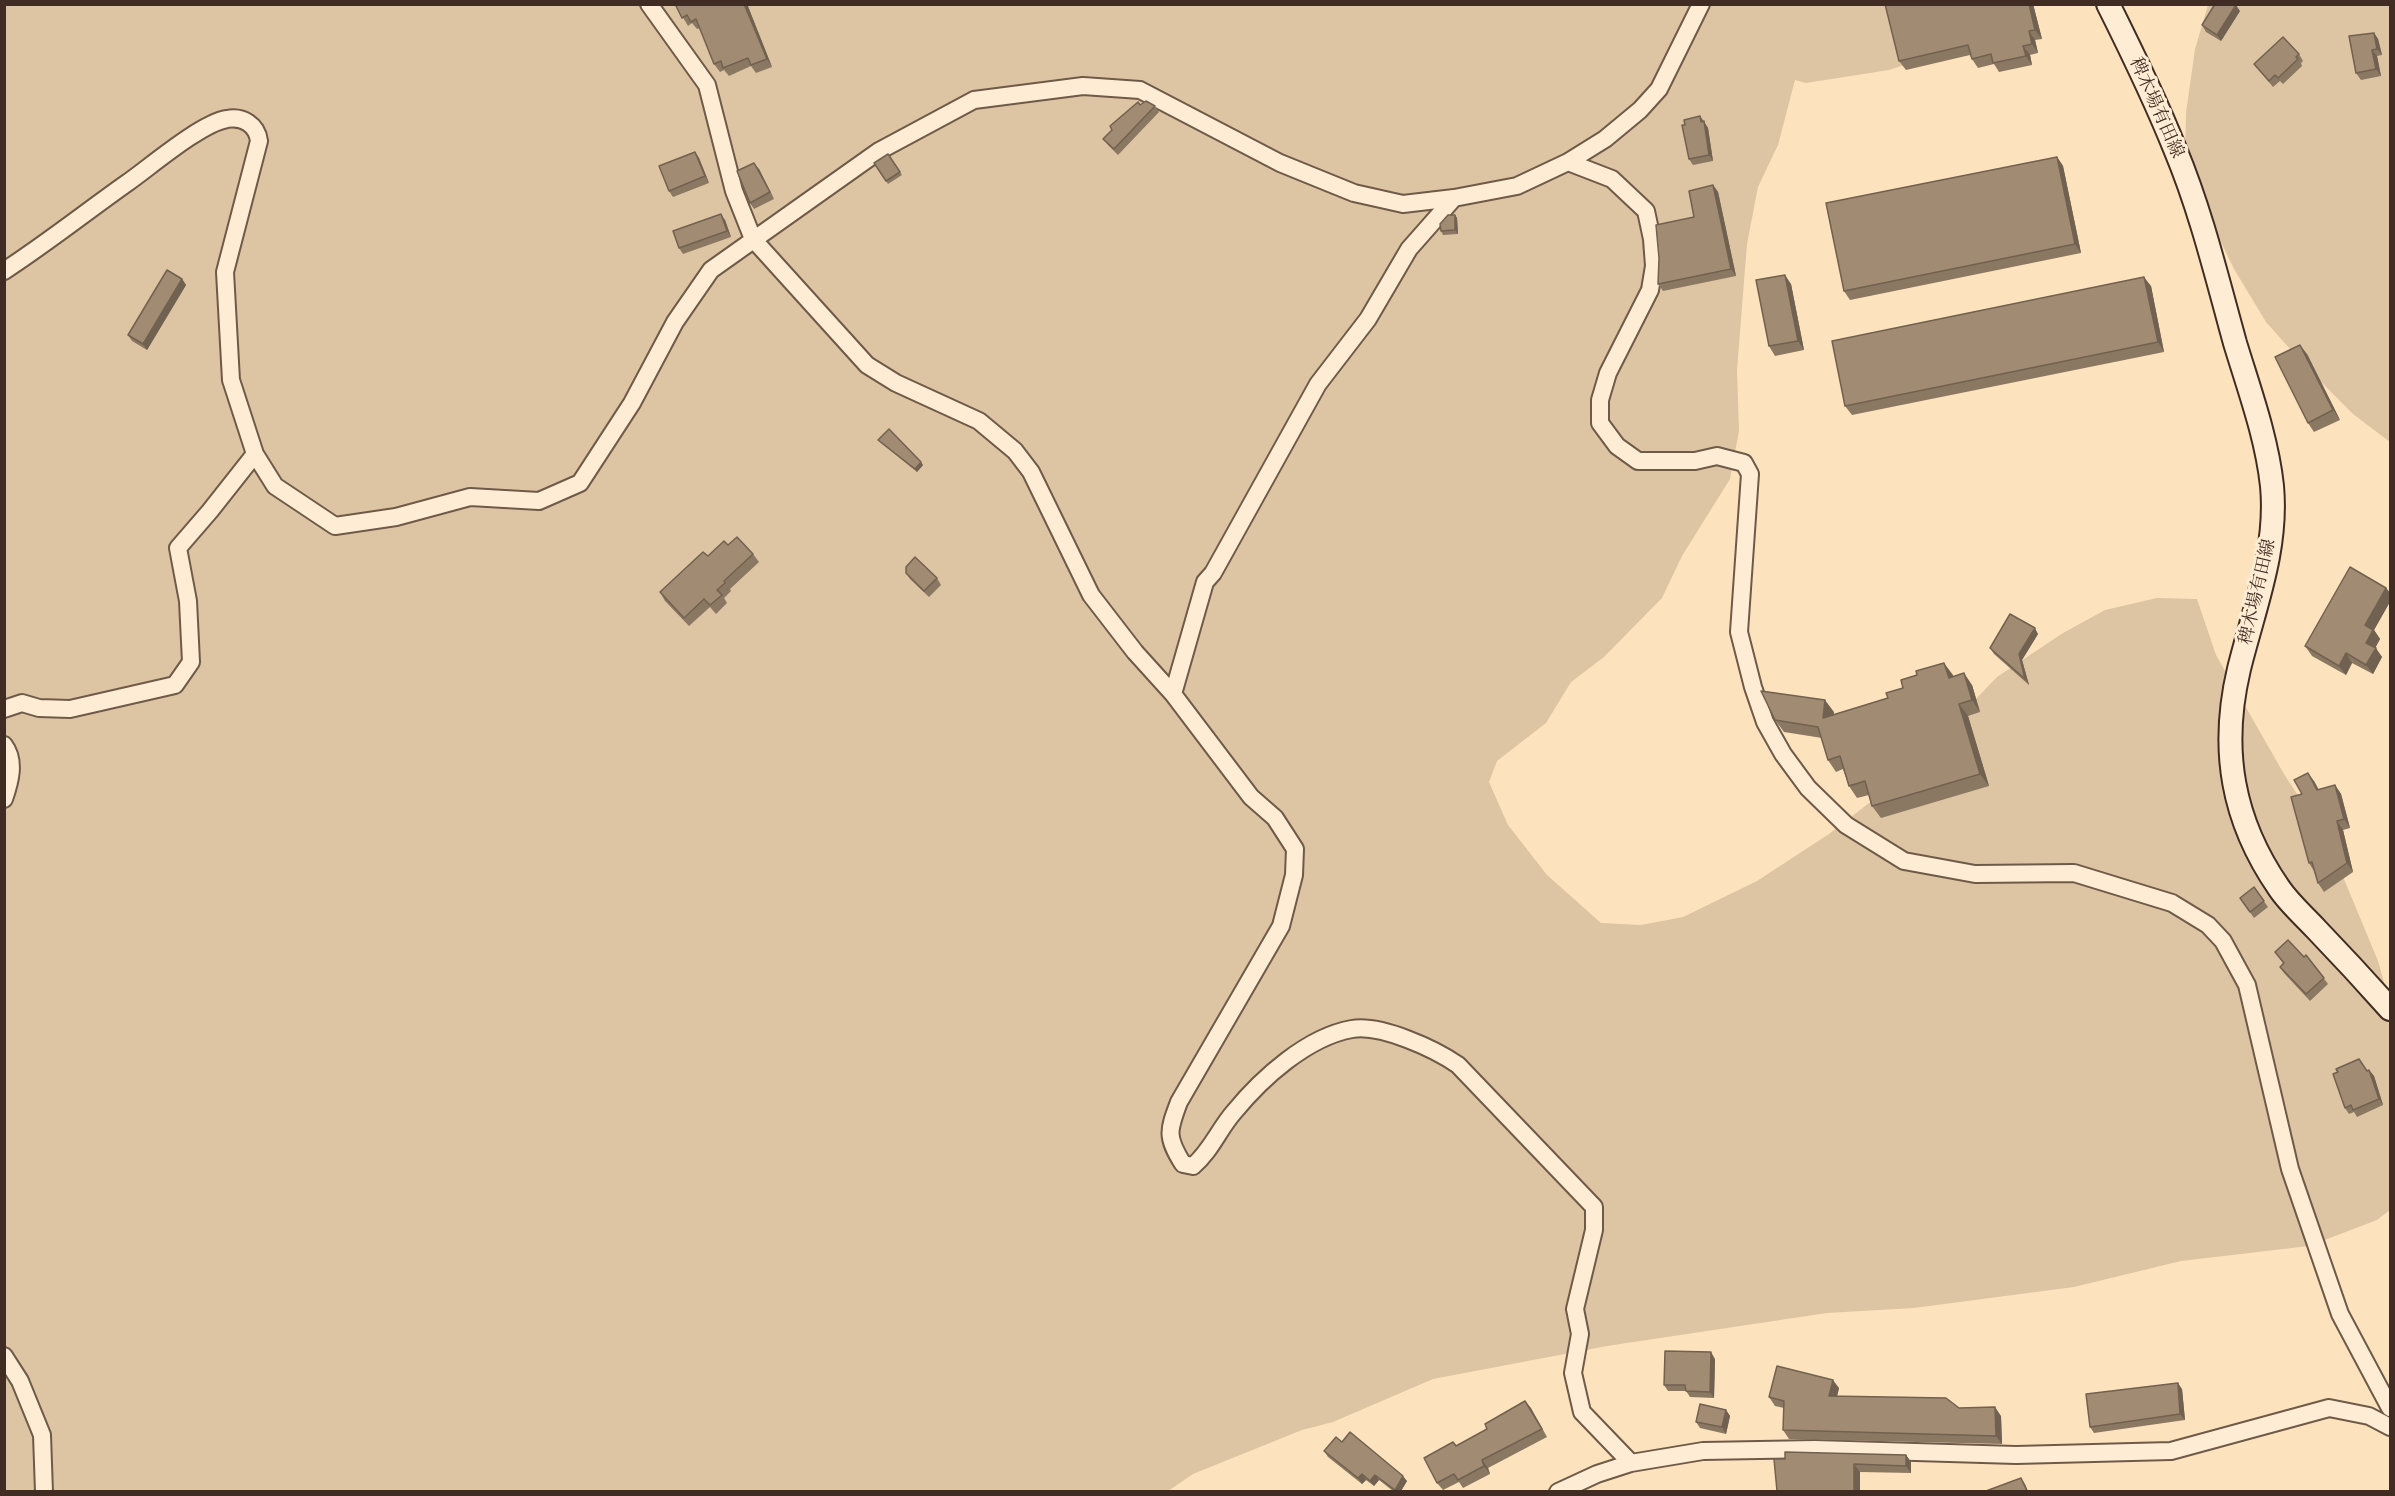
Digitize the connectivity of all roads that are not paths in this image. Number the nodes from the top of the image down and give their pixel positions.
1 (649, 4) edge
2 (1701, 4) edge
3 (2108, 4) edge
4 (1568, 162) junction
5 (1454, 198) junction
6 (753, 239) junction
7 (4, 270) edge
8 (255, 454) junction
9 (1173, 694) junction
10 (4, 709) edge
11 (4, 744) edge
12 (4, 799) edge
13 (2391, 1009) edge
14 (4, 1356) edge
15 (12, 1383) edge
16 (2391, 1408) edge
17 (2391, 1427) edge
18 (1631, 1463) junction
19 (44, 1491) edge
20 (1558, 1491) edge

1 - 6 street
2 - 4 street
3 - 13 main road, 稗木場有田線
4 - 5 street
4 - 16 street
5 - 6 street
5 - 9 street
6 - 8 street
6 - 9 street
7 - 8 street
8 - 10 street
9 - 18 street
11 - 12 street
14 - 15 street
15 - 19 street
17 - 18 street
18 - 20 street

